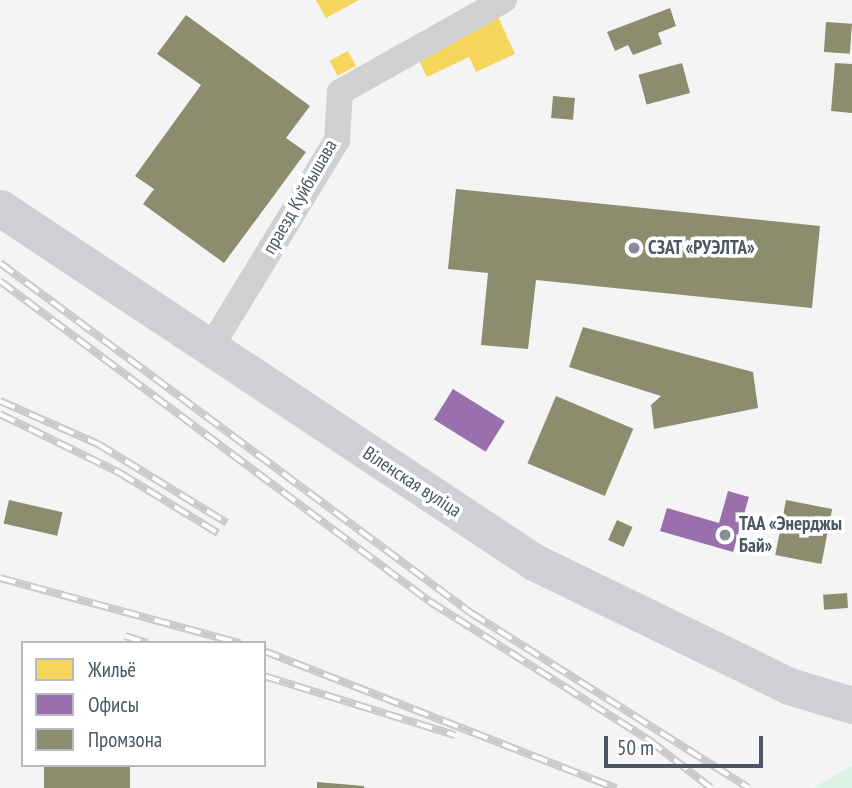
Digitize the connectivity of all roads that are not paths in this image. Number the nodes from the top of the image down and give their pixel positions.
1 (504, 0) edge
2 (0, 208) edge
3 (209, 350) junction
4 (852, 705) edge

1 - 3 street, праезд Куйбышава
2 - 3 main road, Віленская вуліца
3 - 4 main road, Віленская вуліца

